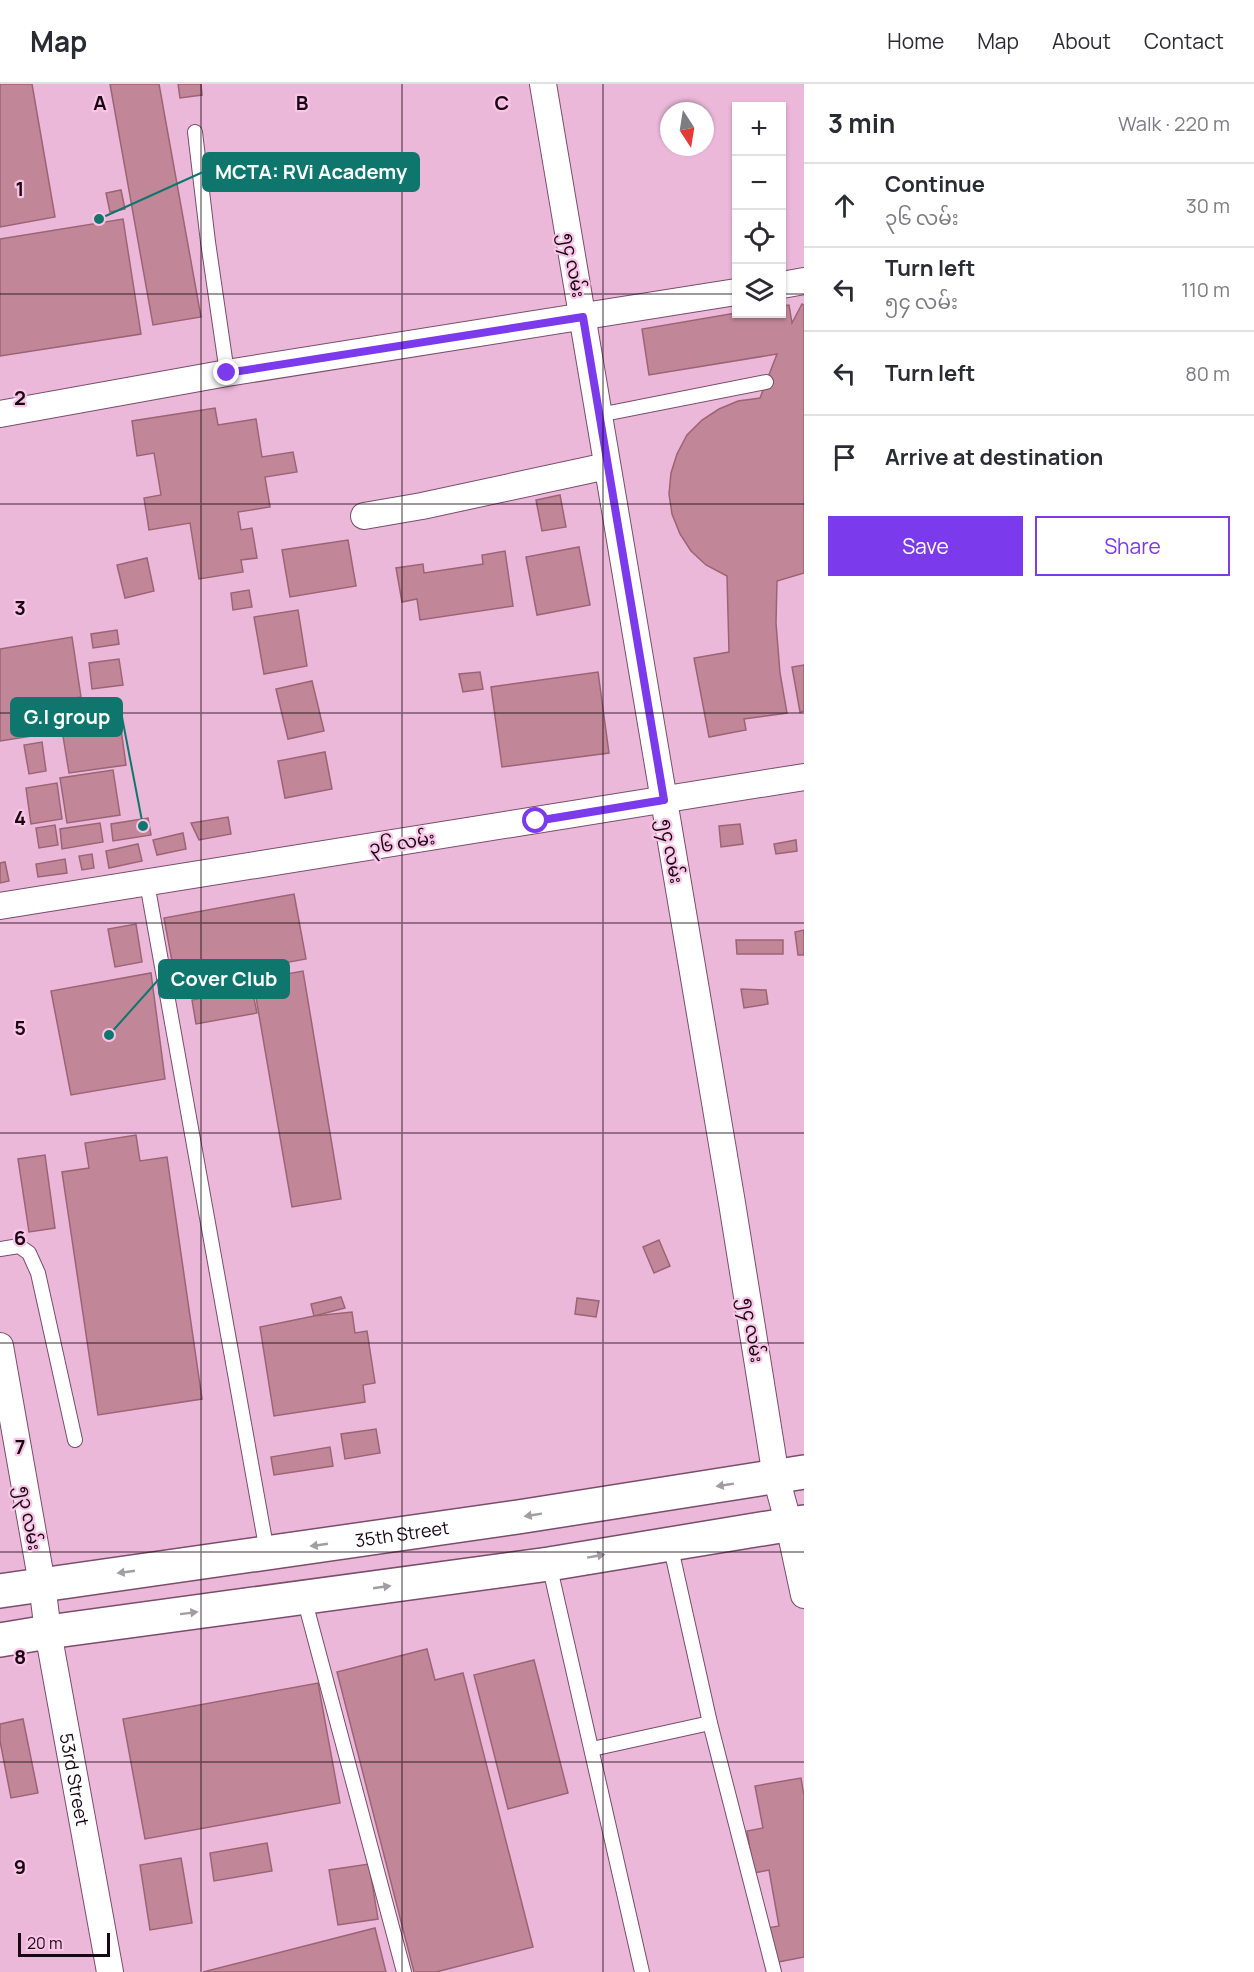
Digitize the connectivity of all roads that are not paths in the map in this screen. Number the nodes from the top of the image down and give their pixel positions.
1 (543, 84) edge
2 (195, 132) dead end
3 (804, 281) edge
4 (786, 284) edge
5 (732, 293) edge
6 (583, 317) junction
7 (227, 373) junction
8 (766, 382) dead end
9 (0, 414) edge
10 (599, 415) junction
11 (607, 466) junction
12 (364, 516) dead end
13 (804, 777) edge
14 (664, 800) junction
15 (147, 883) junction
16 (0, 906) edge
17 (0, 1249) edge
18 (0, 1346) edge
19 (75, 1440) dead end
20 (790, 1475) edge
21 (797, 1524) edge
22 (670, 1544) junction
23 (267, 1552) junction
24 (549, 1564) junction
25 (42, 1584) junction
26 (0, 1592) edge
27 (804, 1595) edge
28 (304, 1598) junction
29 (48, 1632) junction
30 (0, 1640) edge
31 (710, 1723) junction
32 (592, 1749) junction
33 (110, 1972) edge
34 (404, 1972) edge
35 (642, 1972) edge
36 (774, 1972) edge

1 - 6 street, ၅၄ လမ်း
2 - 7 lane
3 - 4 street
5 - 6 street
6 - 7 street
6 - 10 street, ၅၄ လမ်း
7 - 9 street
8 - 10 lane
10 - 11 street, ၅၄ လမ်း
11 - 12 street
11 - 14 street, ၅၄ လမ်း
13 - 14 street, ၃၆ လမ်း
14 - 15 street, ၃၆ လမ်း
14 - 20 street, ၅၄ လမ်း
15 - 16 street, ၃၆ လမ်း
15 - 23 lane
17 - 19 lane
18 - 25 street, ၅၃ လမ်း
20 - 21 street, ၅၄ လမ်း
20 -> 23 main road, 35th Street
21 - 22 main road
21 - 27 street, ၅၄ လမ်း
24 -> 22 main road
22 - 31 lane
23 -> 25 main road, 35th Street
28 -> 24 main road
24 - 32 lane
25 - 26 main road, 35th Street
25 - 29 street, 53rd Street
29 -> 28 main road
28 - 34 lane
29 - 30 main road
29 - 33 street, 53rd Street
31 - 32 lane
31 - 36 lane
32 - 35 lane

